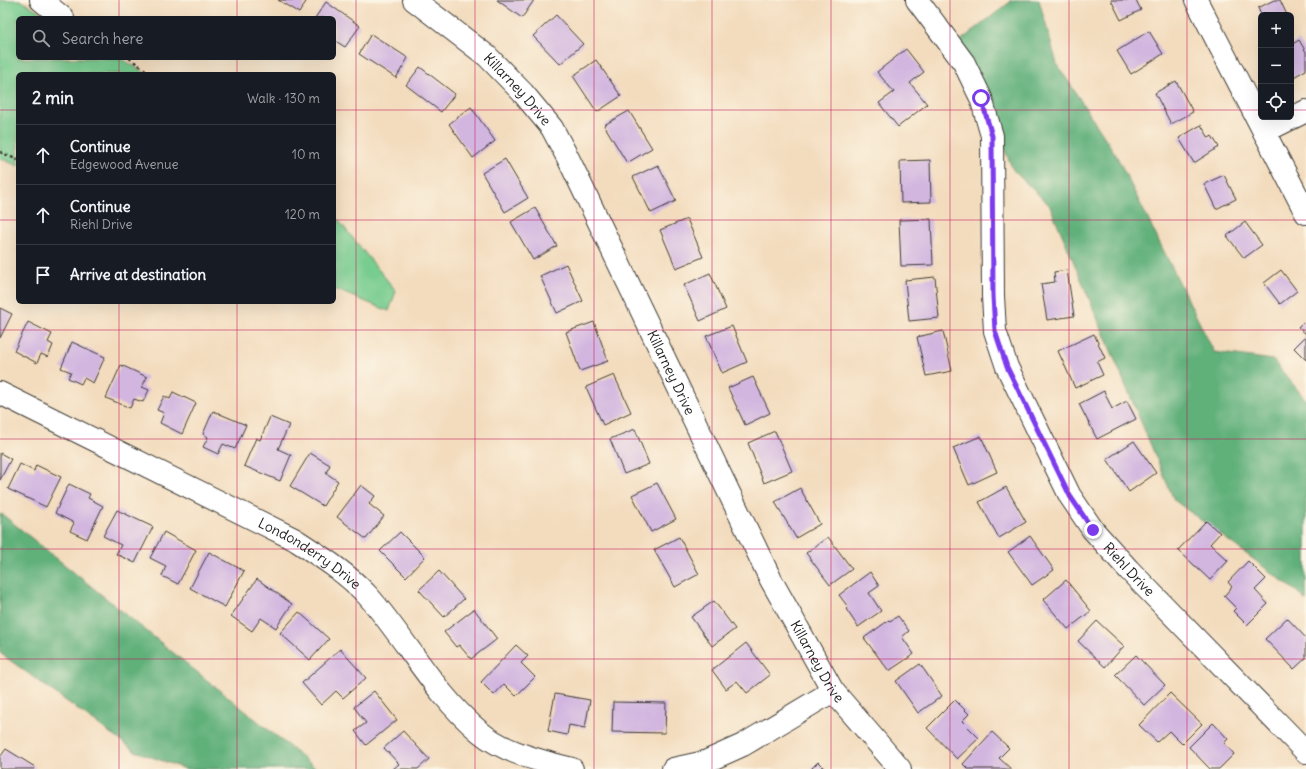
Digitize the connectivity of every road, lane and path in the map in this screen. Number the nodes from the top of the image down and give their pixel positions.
1 (41, 0) edge
2 (414, 0) edge
3 (917, 0) edge
4 (1196, 0) edge
5 (61, 16) edge
6 (132, 60) edge
7 (148, 72) edge
8 (1306, 111) edge
9 (1264, 132) junction
10 (0, 152) edge
11 (16, 159) edge
12 (1306, 213) edge
13 (0, 394) edge
14 (833, 691) junction
15 (1306, 752) edge
16 (572, 769) edge
17 (673, 769) edge
18 (900, 769) edge

1 - 5 street
2 - 14 street, Killarney Drive
3 - 15 street, Riehl Drive
4 - 9 street
6 - 7 path
8 - 9 street
9 - 12 street
10 - 11 path
13 - 16 street, Londonderry Drive
14 - 17 street
14 - 18 street, Killarney Drive

